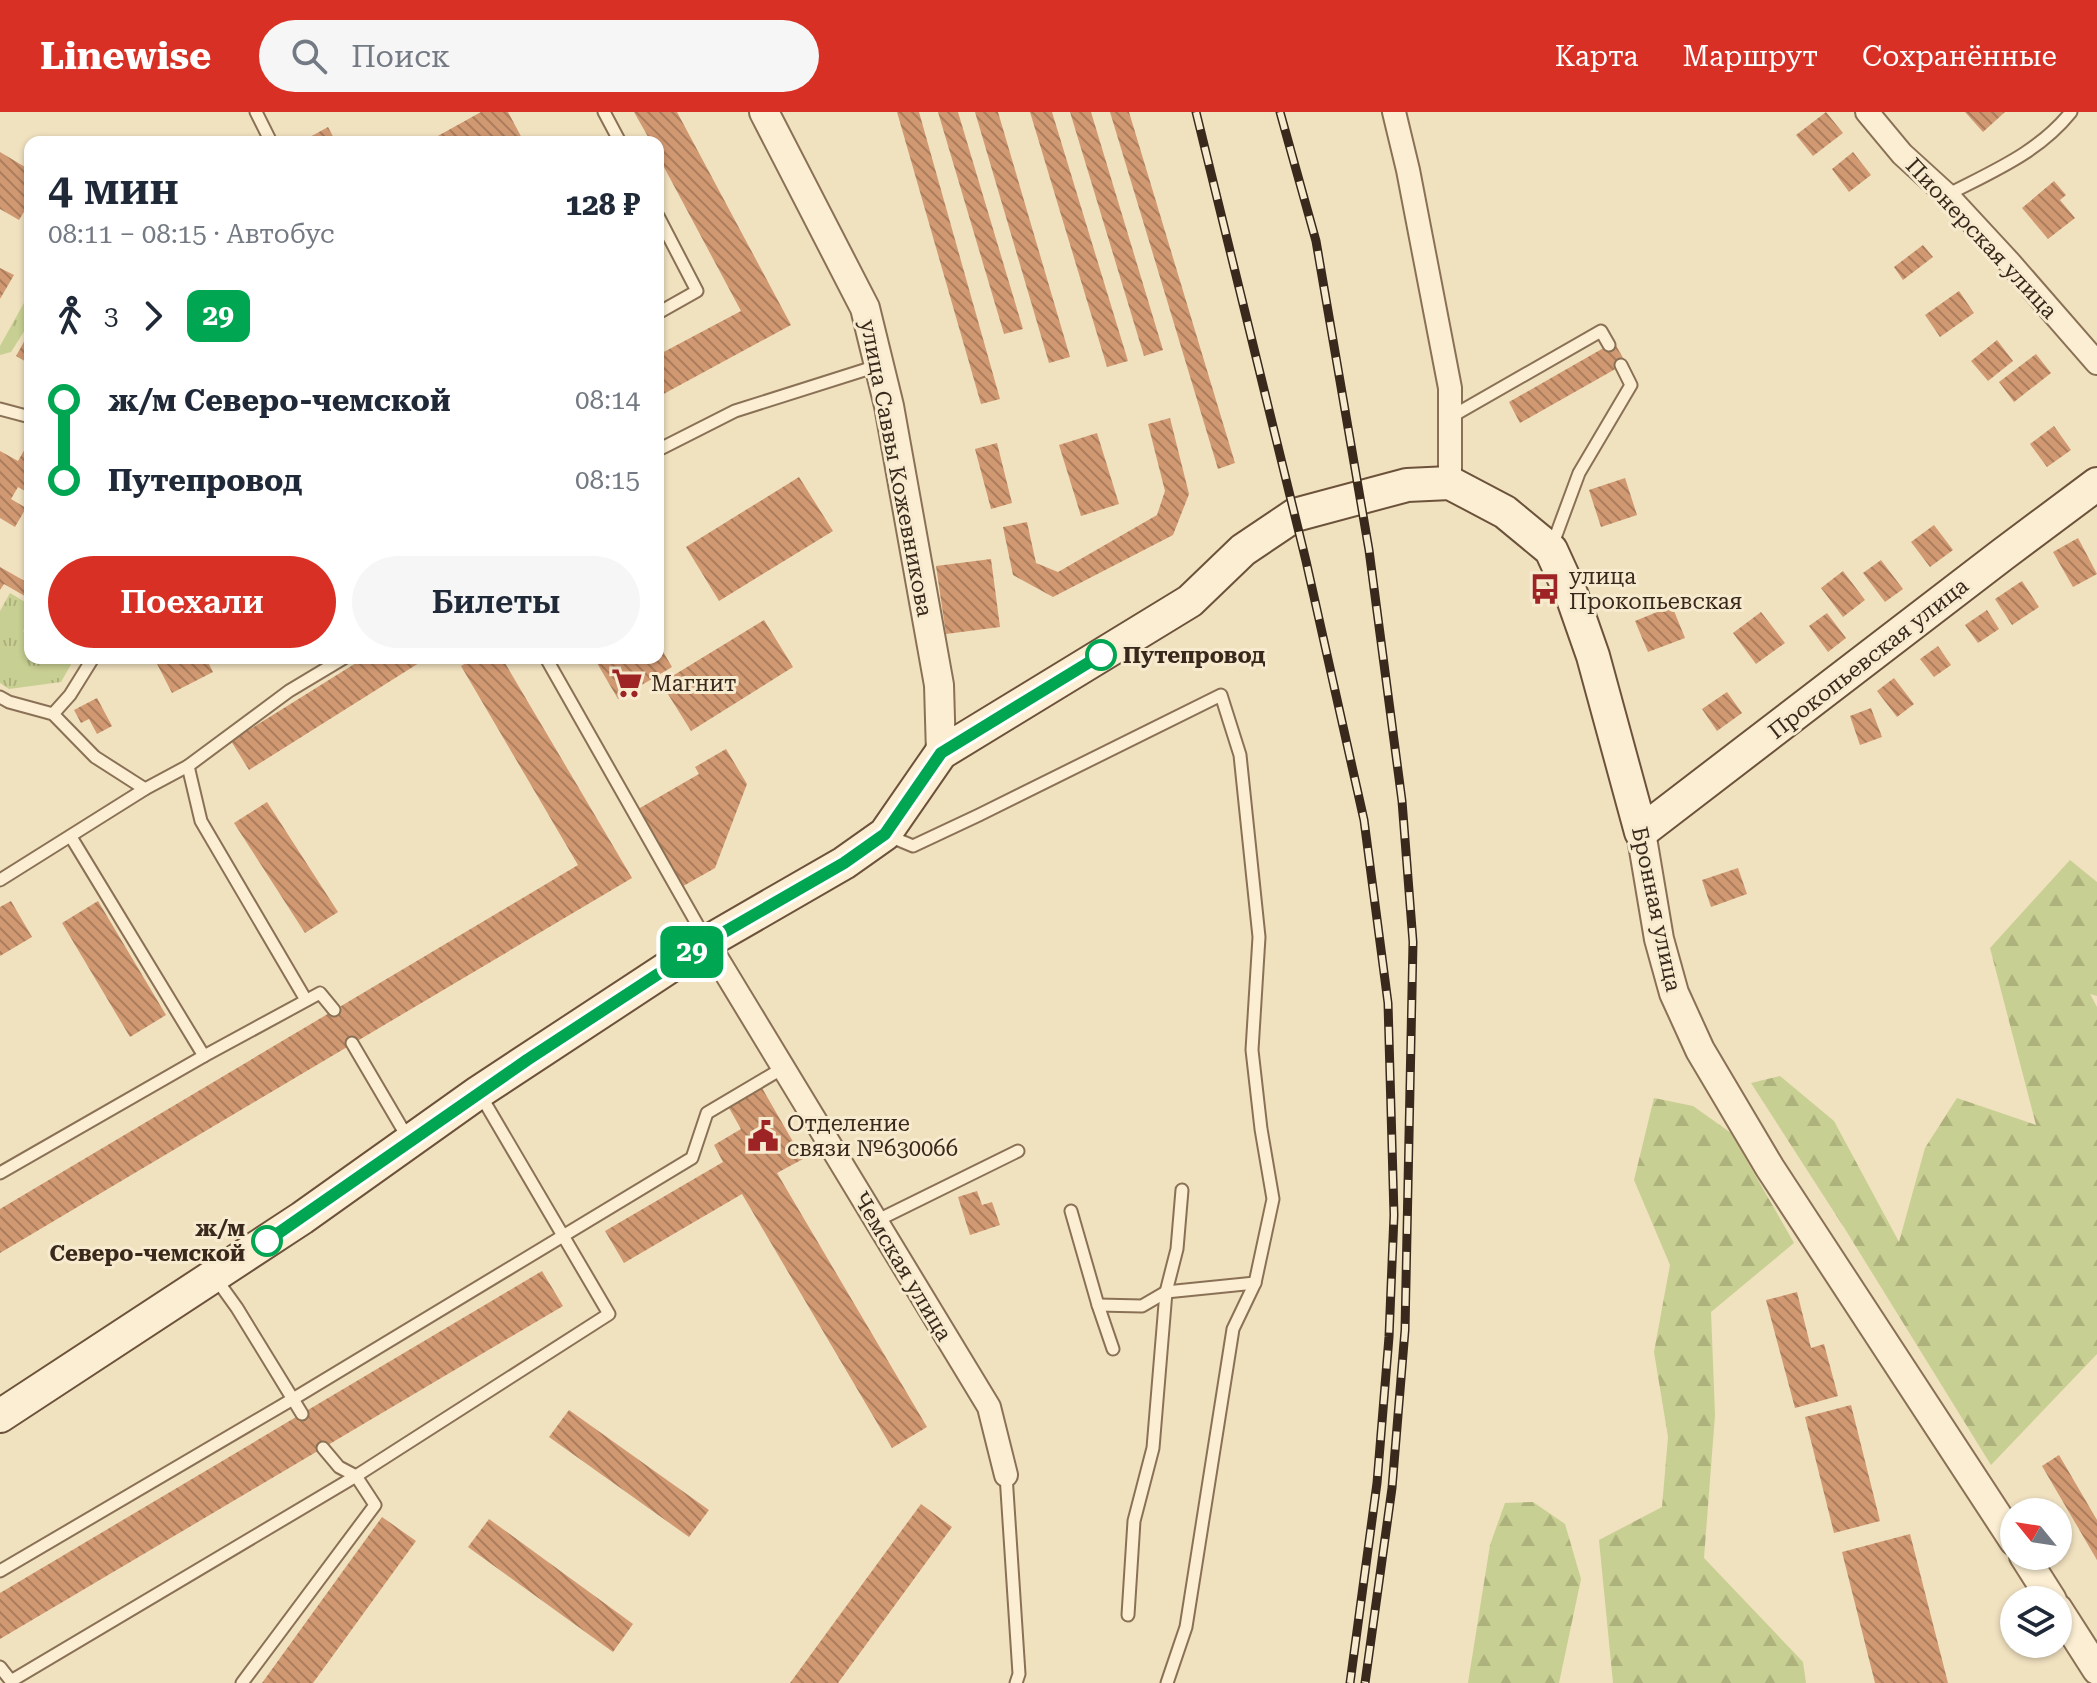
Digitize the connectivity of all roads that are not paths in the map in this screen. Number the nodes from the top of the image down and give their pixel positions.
1 (256, 112) edge
2 (604, 112) edge
3 (764, 112) edge
4 (1394, 112) edge
5 (1867, 112) edge
6 (2071, 112) edge
7 (268, 136) edge
8 (617, 136) edge
9 (1947, 195) junction
10 (664, 228) edge
11 (664, 310) edge
12 (1609, 345) dead end
13 (2097, 363) edge
14 (879, 365) junction
15 (1621, 365) dead end
16 (0, 409) edge
17 (24, 415) edge
18 (1449, 418) junction
19 (664, 447) edge
20 (1450, 483) junction
21 (2097, 484) edge
22 (1551, 550) junction
23 (89, 664) edge
24 (334, 664) edge
25 (549, 664) edge
26 (0, 697) edge
27 (53, 714) junction
28 (941, 753) junction
29 (188, 766) junction
30 (145, 789) junction
31 (1641, 832) junction
32 (885, 834) junction
33 (71, 837) junction
34 (0, 880) edge
35 (707, 942) junction
36 (306, 1000) junction
37 (334, 1010) dead end
38 (352, 1043) dead end
39 (204, 1056) junction
40 (783, 1068) junction
41 (479, 1092) junction
42 (410, 1141) junction
43 (1018, 1151) dead end
44 (0, 1173) edge
45 (1182, 1190) dead end
46 (1071, 1211) dead end
47 (876, 1221) junction
48 (563, 1235) junction
49 (214, 1276) junction
50 (1255, 1283) junction
51 (1166, 1292) junction
52 (1098, 1305) junction
53 (1113, 1349) dead end
54 (293, 1399) junction
55 (5, 1409) edge
56 (302, 1414) dead end
57 (323, 1448) dead end
58 (1006, 1475) joint
59 (356, 1476) junction
60 (2000, 1520) edge
61 (0, 1571) edge
62 (1128, 1615) dead end
63 (2072, 1631) edge
64 (0, 1667) edge
65 (2097, 1670) edge
66 (10, 1682) edge
67 (242, 1683) edge
68 (1016, 1683) edge
69 (1167, 1683) edge

1 - 7 lane
2 - 8 lane
3 - 14 street, улица Саввы Кожевникова
4 - 18 street
5 - 9 street, Пионерская улица
6 - 9 lane
9 - 13 street, Пионерская улица
10 - 11 lane
12 - 18 lane
14 - 19 lane
14 - 28 street, улица Саввы Кожевникова
15 - 22 lane
16 - 17 lane
18 - 20 street
20 - 22 main road, Бронная улица
20 - 28 main road
21 - 31 main road, Прокопьевская улица
22 - 31 main road, Бронная улица
23 - 27 lane
24 - 29 lane
25 - 35 lane
26 - 27 lane
27 - 30 lane
28 - 32 main road
29 - 30 lane
29 - 36 lane
30 - 33 lane
31 - 60 street, Бронная улица
32 - 35 main road
32 - 50 lane
33 - 34 lane
33 - 39 lane
35 - 40 street, Чемская улица
35 - 41 main road
36 - 37 lane
36 - 39 lane
38 - 42 lane
39 - 44 lane
40 - 47 street, Чемская улица
40 - 48 lane
41 - 42 main road
41 - 48 lane
42 - 49 main road
43 - 47 lane
45 - 51 lane
46 - 52 lane
47 - 58 street, Чемская улица
48 - 54 lane
48 - 59 lane
49 - 54 lane
49 - 55 main road
50 - 51 lane
50 - 69 lane
51 - 52 lane
51 - 62 lane
52 - 53 lane
54 - 56 lane
54 - 61 lane
57 - 59 lane
58 - 68 lane
59 - 66 lane
59 - 67 lane
63 - 65 street
64 - 66 lane

